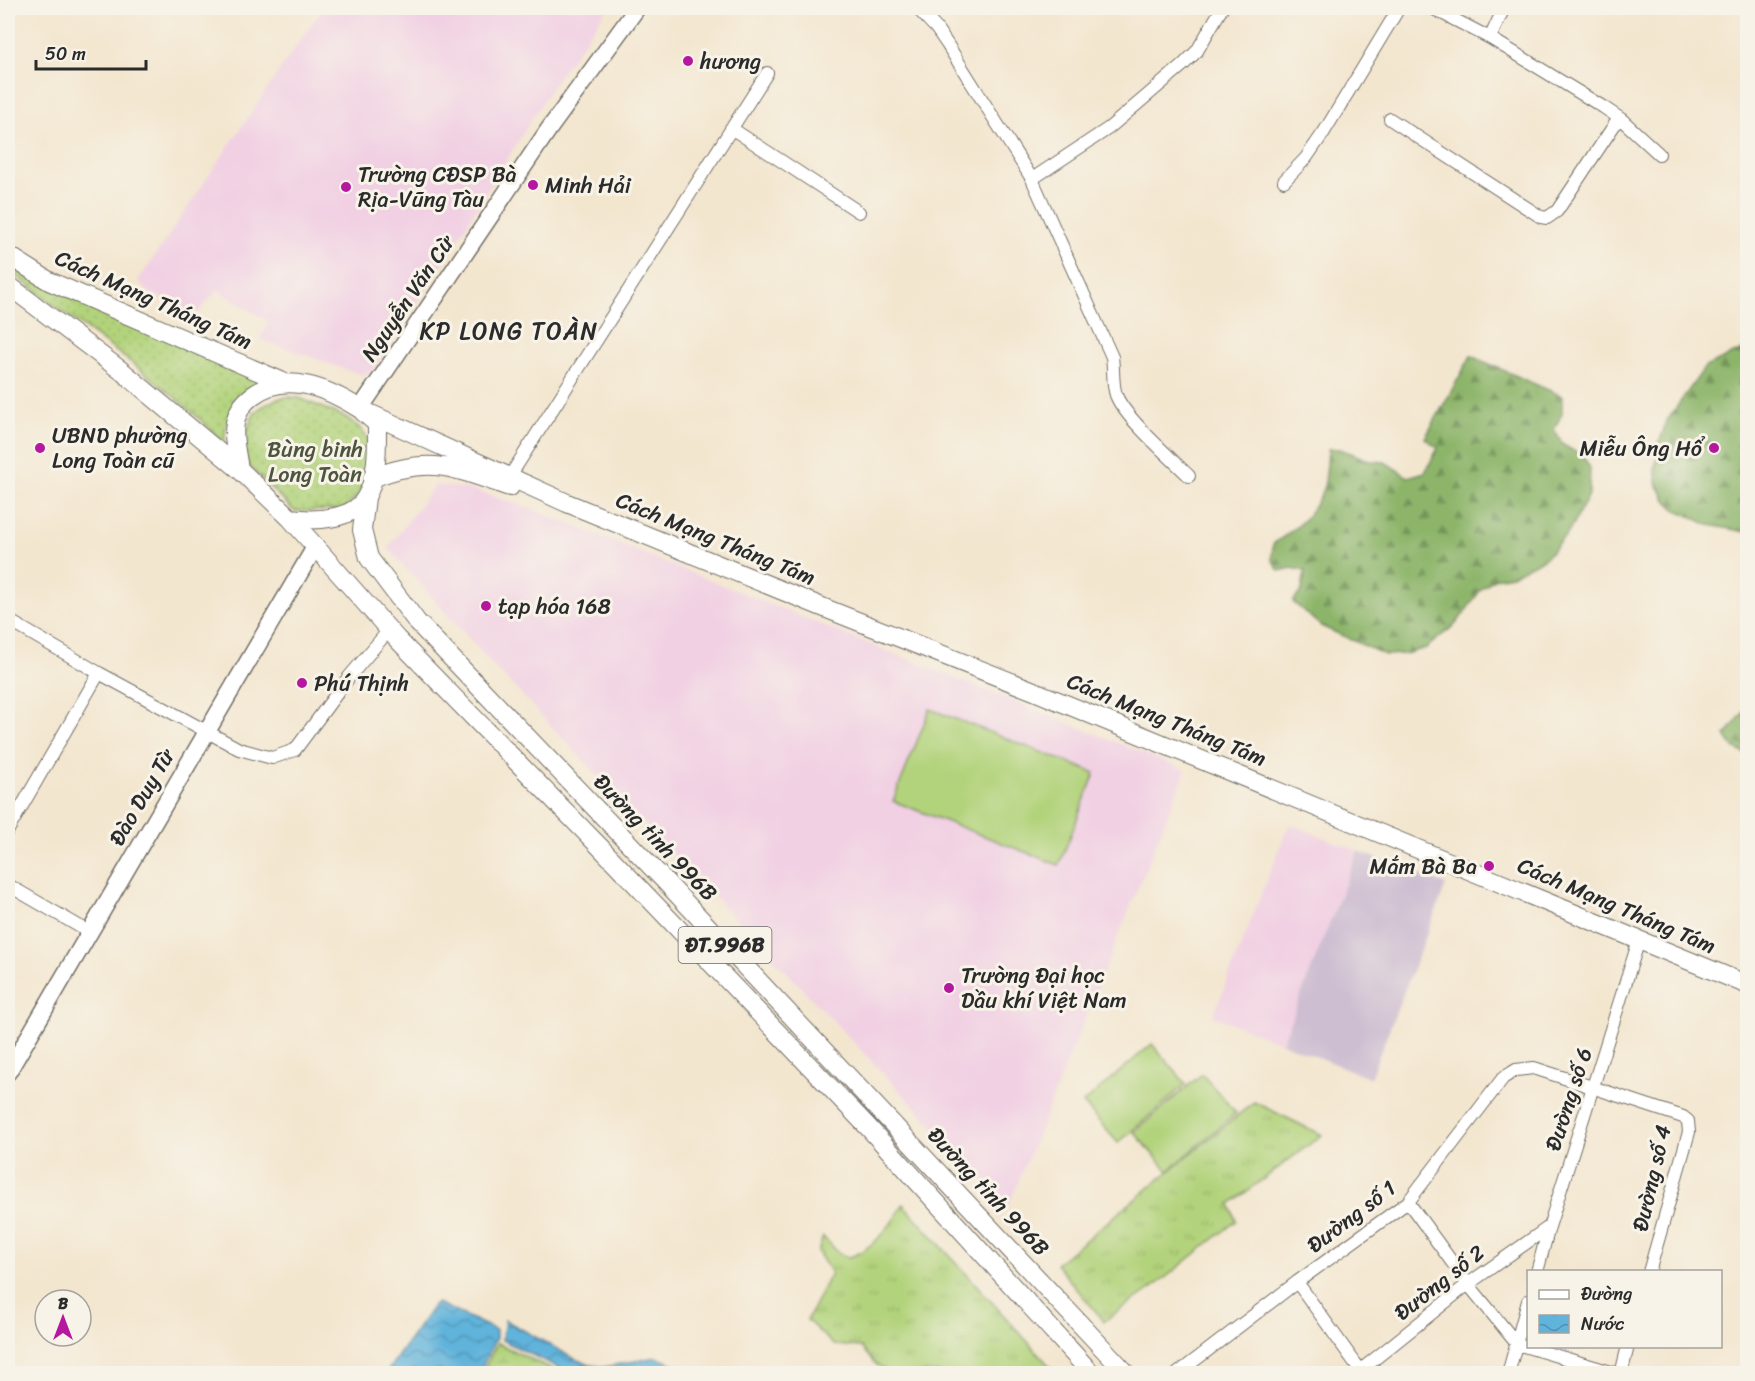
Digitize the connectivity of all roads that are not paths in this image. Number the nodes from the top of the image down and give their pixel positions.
1 (637, 8) edge
2 (917, 8) edge
3 (1222, 8) edge
4 (1399, 8) edge
5 (1432, 8) edge
6 (1504, 8) edge
7 (1490, 38) junction
8 (767, 73) dead end
9 (1619, 118) junction
10 (1390, 119) dead end
11 (732, 128) junction
12 (1659, 154) dead end
13 (1032, 180) junction
14 (1284, 181) dead end
15 (859, 212) dead end
16 (8, 255) edge
17 (8, 285) edge
18 (283, 382) junction
19 (360, 409) junction
20 (239, 469) junction
21 (510, 476) junction
22 (1189, 476) dead end
23 (372, 478) junction
24 (366, 498) junction
25 (567, 503) junction
26 (290, 518) junction
27 (315, 547) junction
28 (8, 620) edge
29 (417, 622) junction
30 (393, 634) junction
31 (99, 673) junction
32 (207, 729) junction
33 (8, 830) edge
34 (8, 885) edge
35 (89, 932) junction
36 (1639, 940) junction
37 (1748, 985) edge
38 (8, 1072) edge
39 (1594, 1087) junction
40 (885, 1114) junction
41 (868, 1127) junction
42 (1408, 1202) junction
43 (1549, 1227) junction
44 (1538, 1270) edge
45 (1650, 1270) edge
46 (1297, 1282) junction
47 (1468, 1284) junction
48 (1527, 1305) edge
49 (1517, 1344) junction
50 (1527, 1347) edge
51 (1531, 1348) edge
52 (1628, 1348) edge
53 (1360, 1372) edge
54 (1092, 1374) edge
55 (1127, 1374) edge
56 (1177, 1374) edge
57 (1508, 1374) edge
58 (1620, 1374) edge

1 - 19 street, Nguyễn Văn Cừ
2 - 13 street
3 - 13 street
4 - 14 street
5 - 7 street
6 - 7 street
7 - 9 street
8 - 11 street
9 - 10 street
9 - 12 street
11 - 15 street
11 - 21 street
13 - 22 street
16 - 18 main road, Cách Mạng Tháng Tám
17 - 20 main road
18 - 19 main road
18 - 20 main road
19 - 21 main road, Cách Mạng Tháng Tám
19 - 23 main road
20 - 26 main road
21 - 25 main road, Cách Mạng Tháng Tám
23 - 24 main road
23 - 25 main road, Cách Mạng Tháng Tám
24 - 26 main road
24 - 29 main road, Đường tỉnh 996B / ĐT.996B
25 - 36 main road, Cách Mạng Tháng Tám
26 - 27 main road, Đường tỉnh 996B / ĐT.996B
27 - 30 main road, Đường tỉnh 996B / ĐT.996B
27 - 32 street, Đào Duy Từ
28 - 31 street
29 - 30 main road
29 - 40 main road, Đường tỉnh 996B / ĐT.996B
30 - 32 street
30 - 41 main road, Đường tỉnh 996B / ĐT.996B
31 - 32 street
31 - 33 street
32 - 35 street, Đào Duy Từ
34 - 35 street
35 - 38 street, Đào Duy Từ
36 - 37 main road, Cách Mạng Tháng Tám
36 - 39 street, Đường số 6
39 - 42 street, Đường số 1
39 - 43 street, Đường số 6
39 - 45 street, Đường số 4
40 - 41 main road
40 - 55 main road, Đường tỉnh 996B / ĐT.996B
41 - 54 main road, Đường tỉnh 996B / ĐT.996B
42 - 46 street, Đường số 1
42 - 47 street
43 - 44 street, Đường số 6
43 - 47 street, Đường số 2
46 - 53 street
46 - 56 street, Đường số 1
47 - 49 street
47 - 53 street, Đường số 2
48 - 49 street
49 - 50 street
49 - 57 street
51 - 58 street
52 - 58 street

